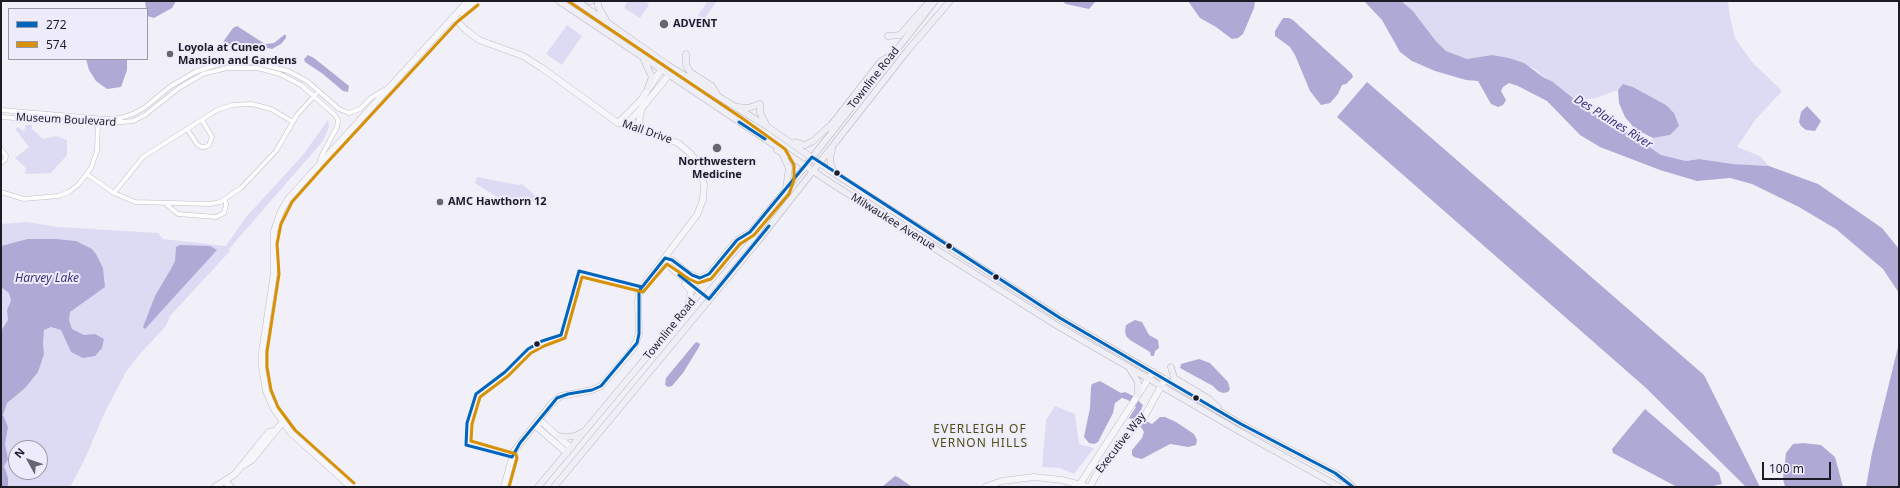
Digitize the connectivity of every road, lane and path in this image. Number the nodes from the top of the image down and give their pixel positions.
1 (468, 1) edge
2 (475, 1) edge
3 (559, 1) edge
4 (577, 1) edge
5 (598, 1) edge
6 (930, 1) edge
7 (935, 1) edge
8 (950, 1) edge
9 (454, 18) junction
10 (607, 21) junction
11 (888, 36) dead end
12 (637, 53) junction
13 (686, 54) dead end
14 (892, 54) junction
15 (661, 70) junction
16 (669, 75) junction
17 (388, 88) junction
18 (648, 88) junction
19 (319, 91) junction
20 (314, 96) junction
21 (718, 96) junction
22 (734, 106) junction
23 (642, 109) junction
24 (1, 110) edge
25 (1, 117) edge
26 (99, 118) junction
27 (202, 120) junction
28 (293, 122) junction
29 (739, 122) junction
30 (618, 123) junction
31 (98, 124) junction
32 (768, 127) junction
33 (188, 129) junction
34 (644, 131) junction
35 (789, 141) junction
36 (832, 148) junction
37 (1, 149) edge
38 (812, 157) junction
39 (1, 163) edge
40 (320, 163) junction
41 (820, 163) junction
42 (805, 165) junction
43 (814, 171) junction
44 (88, 174) junction
45 (835, 174) junction
46 (785, 191) junction
47 (1, 192) edge
48 (114, 193) junction
49 (225, 199) junction
50 (166, 203) junction
51 (750, 232) junction
52 (665, 258) junction
53 (673, 270) junction
54 (692, 276) junction
55 (702, 289) junction
56 (688, 306) junction
57 (1171, 367) dead end
58 (1129, 368) junction
59 (1153, 372) junction
60 (1148, 379) junction
61 (1165, 379) junction
62 (1161, 386) junction
63 (1137, 396) junction
64 (1228, 416) junction
65 (538, 421) junction
66 (282, 423) junction
67 (587, 430) junction
68 (558, 436) junction
69 (569, 450) junction
70 (225, 481) junction
71 (1080, 484) junction
72 (215, 487) edge
73 (231, 487) edge
74 (351, 487) edge
75 (504, 487) edge
76 (538, 487) edge
77 (554, 487) edge
78 (985, 487) edge
79 (1089, 487) edge
80 (1340, 487) edge
81 (1353, 487) edge

1 - 9 street
2 - 9 street
3 - 12 main road, Milwaukee Avenue
4 - 10 main road, Milwaukee Avenue
5 - 10 main road
6 - 11 main road
7 - 14 main road, Townline Road
8 - 36 main road, Townline Road
9 - 17 street
9 - 30 street, Mall Drive
10 - 21 main road, Milwaukee Avenue
12 - 15 main road, Milwaukee Avenue
12 - 18 main road
13 - 21 main road
14 - 35 main road
14 - 38 main road, Townline Road
15 - 16 main road, Milwaukee Avenue
15 - 18 street
16 - 23 street
16 - 29 main road, Milwaukee Avenue
17 - 19 street, Museum Boulevard
17 - 40 street
18 - 30 street
19 - 20 street
19 - 26 street, Museum Boulevard
20 - 28 street
20 - 31 street, Museum Boulevard
20 - 40 street, Museum Boulevard
21 - 22 main road, Milwaukee Avenue
22 - 32 main road, Milwaukee Avenue
22 - 32 main road
23 - 30 street
23 - 34 street
24 - 26 street, Museum Boulevard
25 - 31 street, Museum Boulevard
26 - 31 street
27 - 28 street
27 - 33 street
27 - 33 street
28 - 49 street
29 - 42 main road, Milwaukee Avenue
29 - 46 main road
30 - 34 street, Mall Drive
31 - 44 street
32 - 35 main road, Milwaukee Avenue
33 - 48 street
34 - 52 street, Mall Drive
35 - 38 main road, Milwaukee Avenue
36 - 41 main road, Townline Road
36 - 45 main road
37 - 39 street
38 - 41 main road, Milwaukee Avenue
38 - 42 main road, Townline Road
40 - 66 street
41 - 43 main road, Townline Road
41 - 45 main road, Milwaukee Avenue
42 - 43 main road, Milwaukee Avenue
42 - 46 main road, Townline Road
43 - 58 main road, Milwaukee Avenue
43 - 77 main road, Townline Road
44 - 47 street
44 - 48 street
45 - 59 main road, Milwaukee Avenue
46 - 51 main road, Townline Road
48 - 50 street
49 - 50 street
49 - 50 street
51 - 54 street
51 - 55 main road, Townline Road
52 - 53 street
52 - 54 street
52 - 65 street, Mall Drive
53 - 55 street
53 - 56 street
54 - 55 street
55 - 56 main road, Townline Road
56 - 67 main road, Townline Road
57 - 64 main road
58 - 60 main road, Milwaukee Avenue
58 - 63 main road
59 - 60 street, Executive Way
59 - 61 main road, Milwaukee Avenue
60 - 62 main road, Milwaukee Avenue
60 - 63 street, Executive Way
61 - 62 street, Executive Way
61 - 64 main road, Milwaukee Avenue
62 - 79 street, Executive Way
62 - 80 main road, Milwaukee Avenue
63 - 71 street, Executive Way
64 - 81 main road, Milwaukee Avenue
65 - 68 street
65 - 69 street
65 - 75 street, Mall Drive
66 - 70 street
66 - 74 street
67 - 68 main road
67 - 69 main road, Townline Road
68 - 69 street
69 - 76 main road, Townline Road
70 - 72 street
70 - 73 street
71 - 78 street
71 - 79 street

